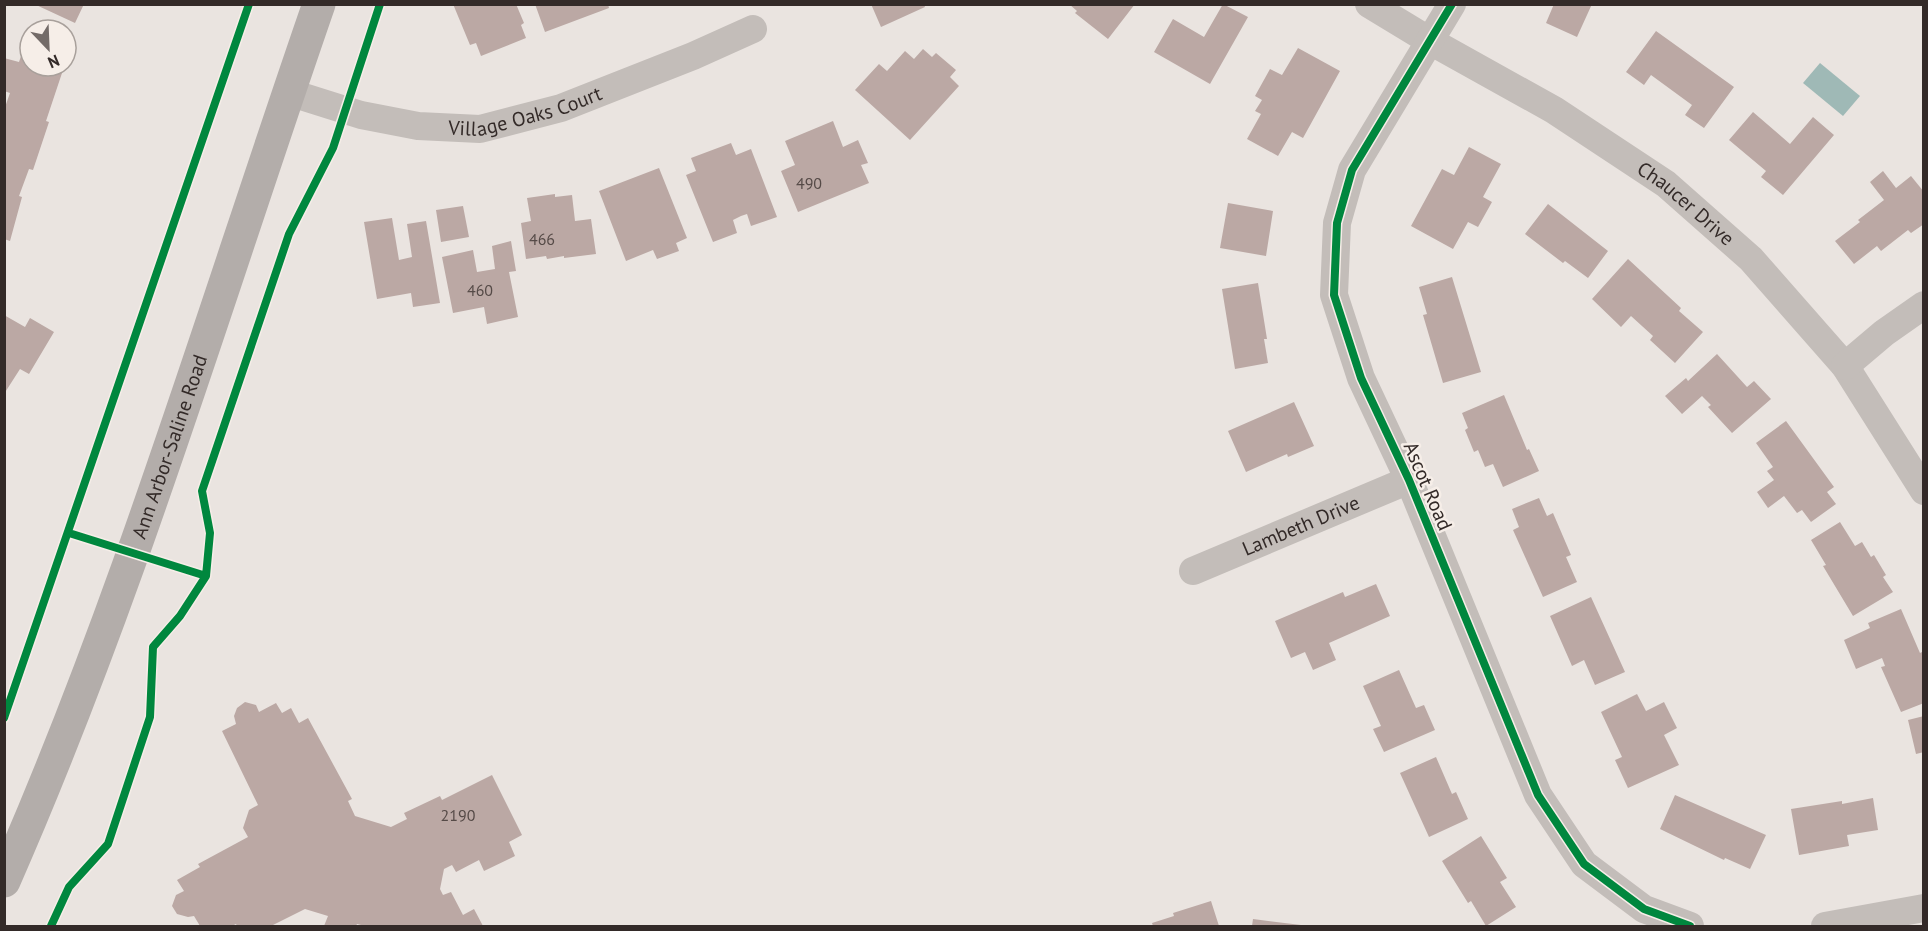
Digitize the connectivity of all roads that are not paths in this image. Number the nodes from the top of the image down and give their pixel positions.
1 (319, 4) edge
2 (1369, 4) edge
3 (1452, 4) edge
4 (753, 29) dead end
5 (1430, 41) junction
6 (288, 92) junction
7 (1923, 305) edge
8 (1845, 366) junction
9 (1408, 480) junction
10 (1923, 490) edge
11 (1193, 571) dead end
12 (4, 881) edge
13 (1923, 908) edge
14 (1689, 927) edge
15 (1825, 927) edge

1 - 6 main road, Ann Arbor-Saline Road
2 - 5 street, Chaucer Drive
3 - 5 street, Ascot Road
4 - 6 street, Village Oaks Court
5 - 8 street, Chaucer Drive
5 - 9 street, Ascot Road
6 - 12 main road, Ann Arbor-Saline Road
7 - 8 street
8 - 10 street, Chaucer Drive
9 - 11 street, Lambeth Drive
9 - 14 street, Ascot Road
13 - 15 street

